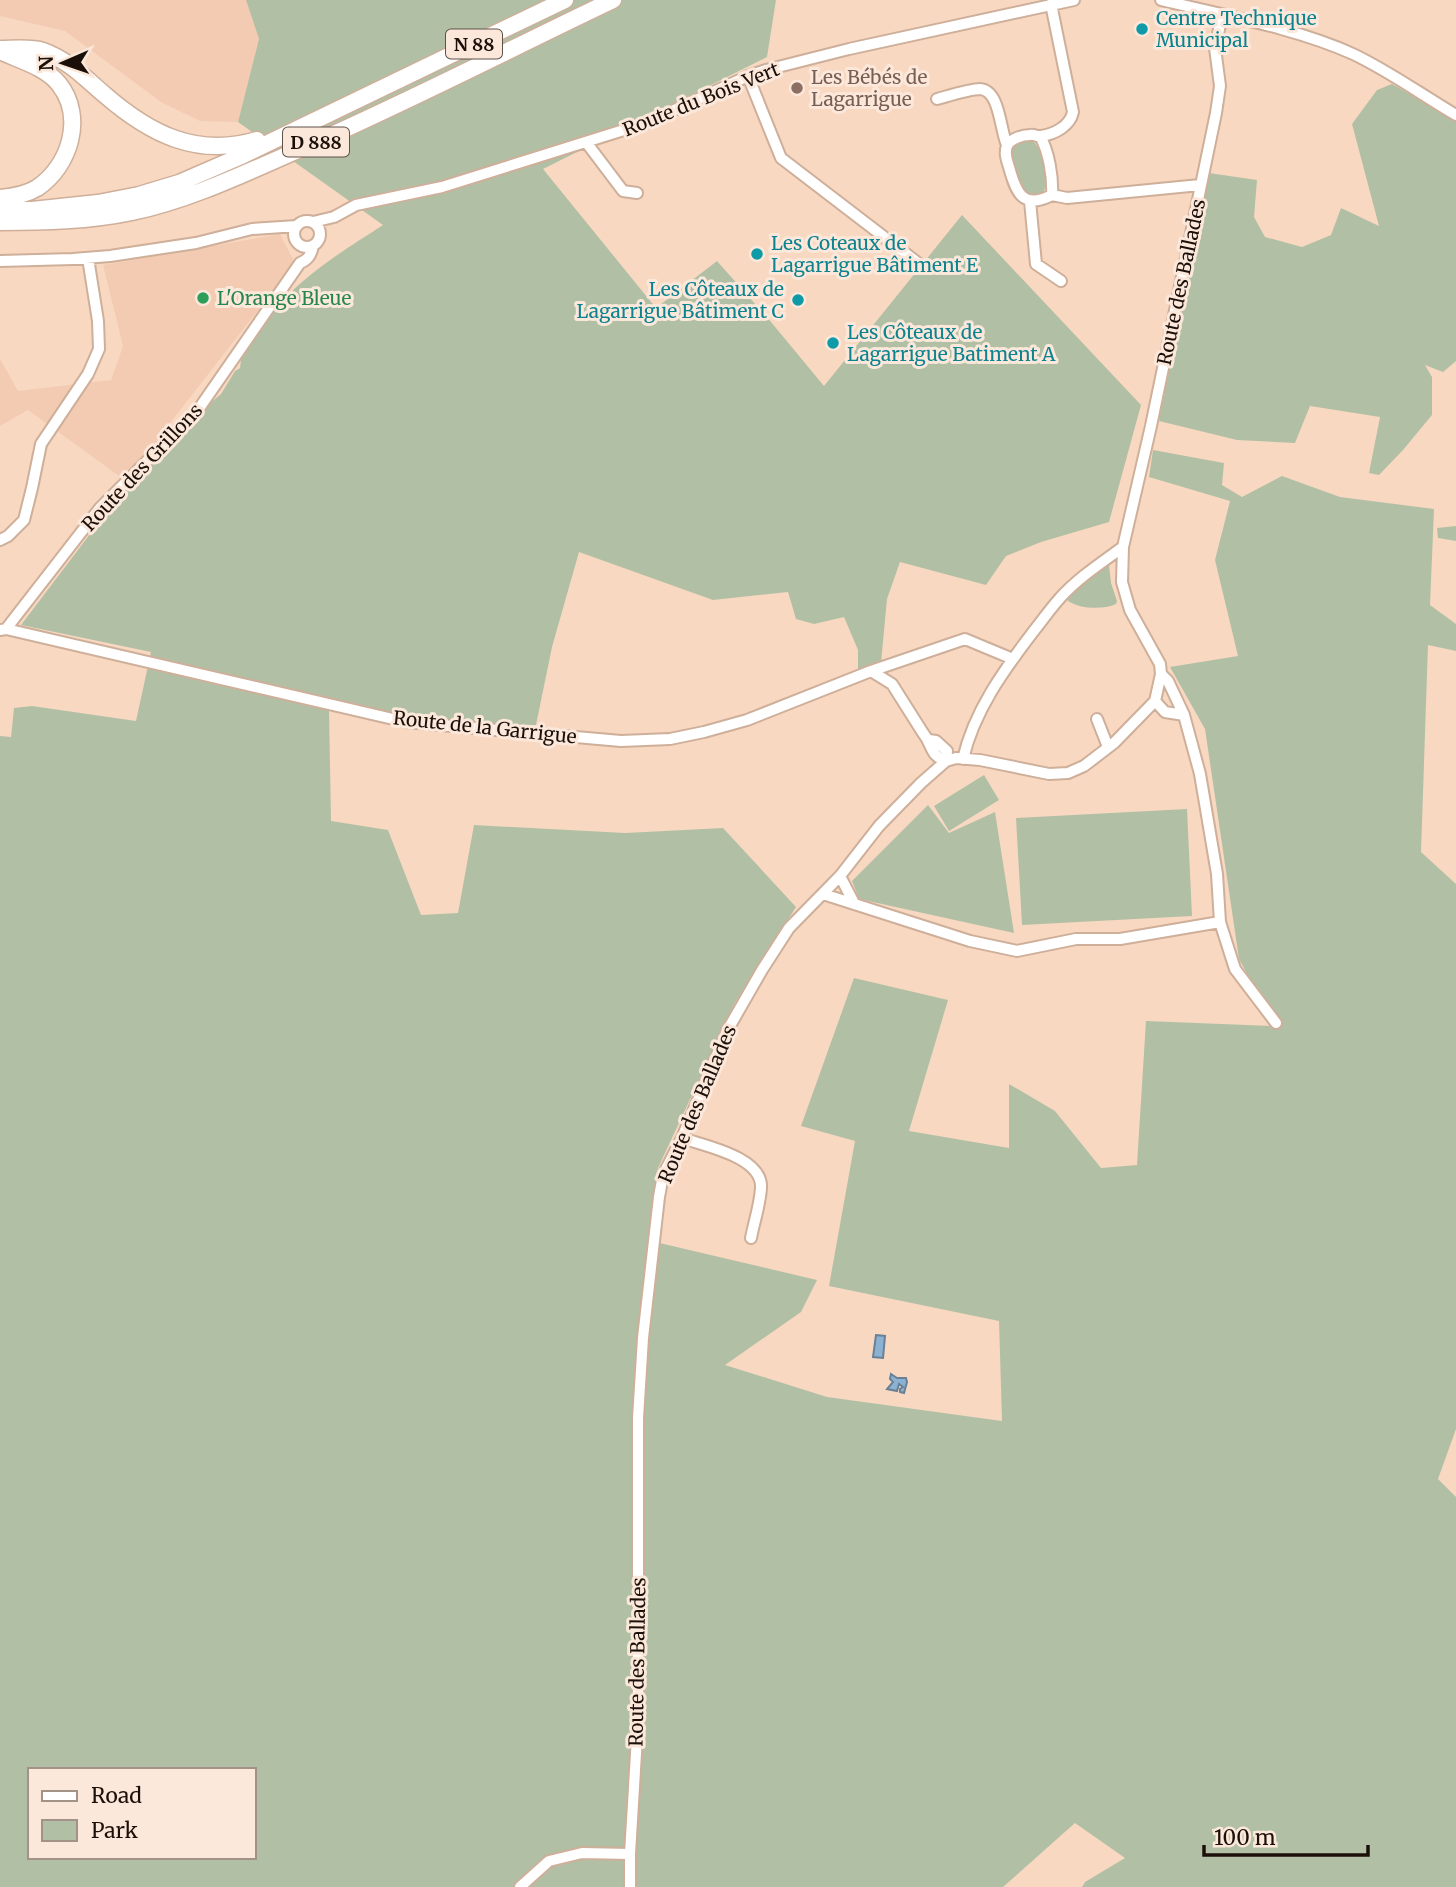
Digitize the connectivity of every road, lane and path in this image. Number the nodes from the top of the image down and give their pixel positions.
1 (565, 0) edge
2 (613, 0) edge
3 (1073, 0) edge
4 (1161, 0) edge
5 (1051, 5) junction
6 (1222, 15) junction
7 (0, 50) edge
8 (748, 76) junction
9 (382, 88) junction
10 (937, 99) dead end
11 (1456, 115) edge
12 (1040, 136) junction
13 (586, 142) junction
14 (1007, 145) junction
15 (1200, 185) junction
16 (637, 192) dead end
17 (1052, 195) junction
18 (0, 198) edge
19 (1030, 201) junction
20 (0, 209) edge
21 (334, 217) junction
22 (0, 222) edge
23 (313, 222) junction
24 (298, 226) junction
25 (275, 228) junction
26 (320, 236) junction
27 (298, 242) junction
28 (313, 246) junction
29 (88, 258) junction
30 (0, 261) edge
31 (918, 262) dead end
32 (300, 263) junction
33 (1061, 281) dead end
34 (0, 540) edge
35 (1122, 547) junction
36 (3, 630) edge
37 (1013, 659) junction
38 (872, 671) junction
39 (1161, 674) junction
40 (1155, 701) junction
41 (1184, 715) junction
42 (1097, 719) dead end
43 (1108, 747) junction
44 (963, 759) junction
45 (946, 761) junction
46 (840, 876) junction
47 (823, 894) junction
48 (854, 903) junction
49 (1220, 922) junction
50 (1276, 1023) dead end
51 (682, 1138) junction
52 (751, 1238) dead end
53 (630, 1854) junction
54 (520, 1887) edge
55 (630, 1887) edge

1 - 9 highway, N 88
2 - 22 highway, D 888
3 - 5 street, Route du Bois Vert
4 - 6 street
5 - 8 street, Route du Bois Vert
5 - 12 street
6 - 11 street
6 - 15 street, Route des Ballades
7 - 9 highway
7 - 18 highway
8 - 13 street, Route du Bois Vert
8 - 31 street
9 - 20 highway, D 888
10 - 14 street
12 - 14 street
12 - 17 street
13 - 16 street
13 - 21 street, Route du Bois Vert
14 - 19 street
15 - 17 street
15 - 35 street, Route des Ballades
17 - 19 street
19 - 33 street
21 - 23 street, Route du Bois Vert
21 - 26 street, Route du Bois Vert
23 - 24 street
23 - 26 street
24 - 25 street
24 - 27 street
25 - 27 street
25 - 29 street
26 - 28 street
27 - 28 street
27 - 32 street
28 - 32 street, Route des Grillons
29 - 30 street
29 - 34 street
32 - 36 street, Route des Grillons
35 - 37 street
35 - 39 street, Route des Ballades
36 - 38 street, Route de la Garrigue
37 - 38 street, Route de la Garrigue
37 - 44 street
38 - 45 street
39 - 40 street
39 - 41 street, Route des Ballades
40 - 41 street
40 - 43 street
41 - 49 street, Route des Ballades
42 - 43 street
43 - 44 street
44 - 45 street
45 - 46 street, Route des Ballades
46 - 47 street, Route des Ballades
46 - 48 street
47 - 48 street
47 - 51 street, Route des Ballades
48 - 49 street
49 - 50 street, Route des Ballades
51 - 52 street
51 - 53 street, Route des Ballades
53 - 54 street
53 - 55 street, Route des Ballades

